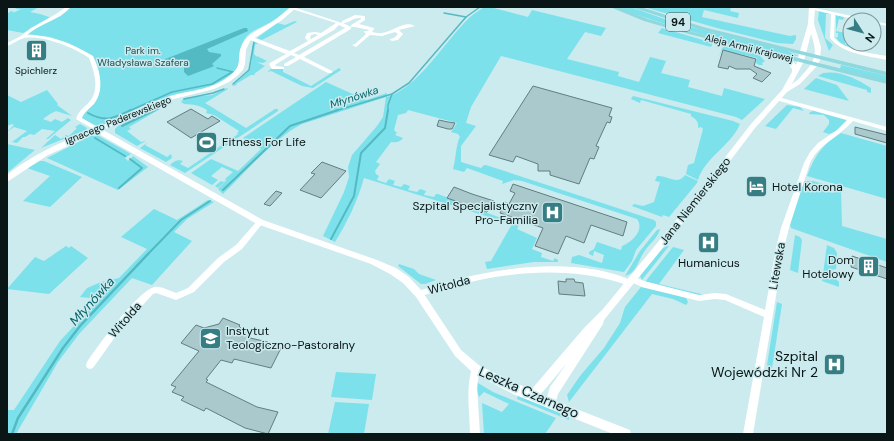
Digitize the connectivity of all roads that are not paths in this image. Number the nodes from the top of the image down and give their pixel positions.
1 (68, 7) edge
2 (294, 7) edge
3 (613, 7) edge
4 (634, 7) edge
5 (812, 7) edge
6 (833, 12) junction
7 (842, 14) edge
8 (342, 22) junction
9 (811, 24) junction
10 (355, 25) junction
11 (413, 26) dead end
12 (349, 28) junction
13 (379, 30) dead end
14 (396, 30) junction
15 (371, 31) junction
16 (23, 37) junction
17 (250, 38) junction
18 (392, 40) dead end
19 (7, 45) edge
20 (354, 45) dead end
21 (290, 53) junction
22 (777, 55) junction
23 (300, 57) junction
24 (802, 57) junction
25 (887, 58) edge
26 (816, 60) junction
27 (330, 72) dead end
28 (796, 72) junction
29 (887, 74) edge
30 (887, 82) edge
31 (785, 91) junction
32 (778, 99) junction
33 (852, 119) junction
34 (887, 129) edge
35 (98, 130) junction
36 (7, 179) edge
37 (260, 222) junction
38 (631, 281) junction
39 (419, 294) junction
40 (606, 312) junction
41 (768, 315) junction
42 (90, 366) dead end
43 (476, 369) junction
44 (533, 396) junction
45 (550, 403) junction
46 (475, 434) edge
47 (626, 434) edge
48 (748, 434) edge

1 - 16 street
2 - 8 street
2 - 17 street
3 - 22 main road, Aleja Armii Krajowej / 94
4 - 24 main road, Aleja Armii Krajowej / 94
5 - 6 street
5 - 9 street
6 - 7 street
6 - 25 street
8 - 10 street
8 - 12 street
8 - 21 street
9 - 24 street, Jana Niemierskiego
9 - 26 street
10 - 12 street
10 - 15 street
11 - 14 street
12 - 15 street
12 - 23 street
13 - 15 street
14 - 15 street
14 - 18 street
15 - 20 street
16 - 19 street
16 - 35 street
17 - 21 street
17 - 35 street, Ignacego Paderewskiego
21 - 23 street
21 - 23 street
22 - 24 main road, Aleja Armii Krajowej / 94
22 - 28 street
23 - 27 street
24 - 26 main road, Aleja Armii Krajowej / 94
24 - 28 street, Jana Niemierskiego
26 - 29 main road, Aleja Armii Krajowej / 94
26 - 30 main road, Aleja Armii Krajowej / 94
26 - 31 street, Jana Niemierskiego
28 - 31 street, Jana Niemierskiego
31 - 32 street, Jana Niemierskiego
32 - 33 street
32 - 38 street, Jana Niemierskiego
33 - 34 street
33 - 41 street, Litewska
35 - 36 street, Ignacego Paderewskiego
35 - 37 street, Witolda
37 - 39 street, Witolda
37 - 42 street, Witolda
38 - 39 street, Witolda
38 - 40 street, Jana Niemierskiego
38 - 41 street, Witolda
39 - 43 street, Leszka Czarnego
40 - 44 street, Jana Niemierskiego
40 - 45 street, Jana Niemierskiego
41 - 48 street, Litewska
43 - 44 street, Leszka Czarnego
43 - 46 street
44 - 45 street, Leszka Czarnego
45 - 47 street, Leszka Czarnego

